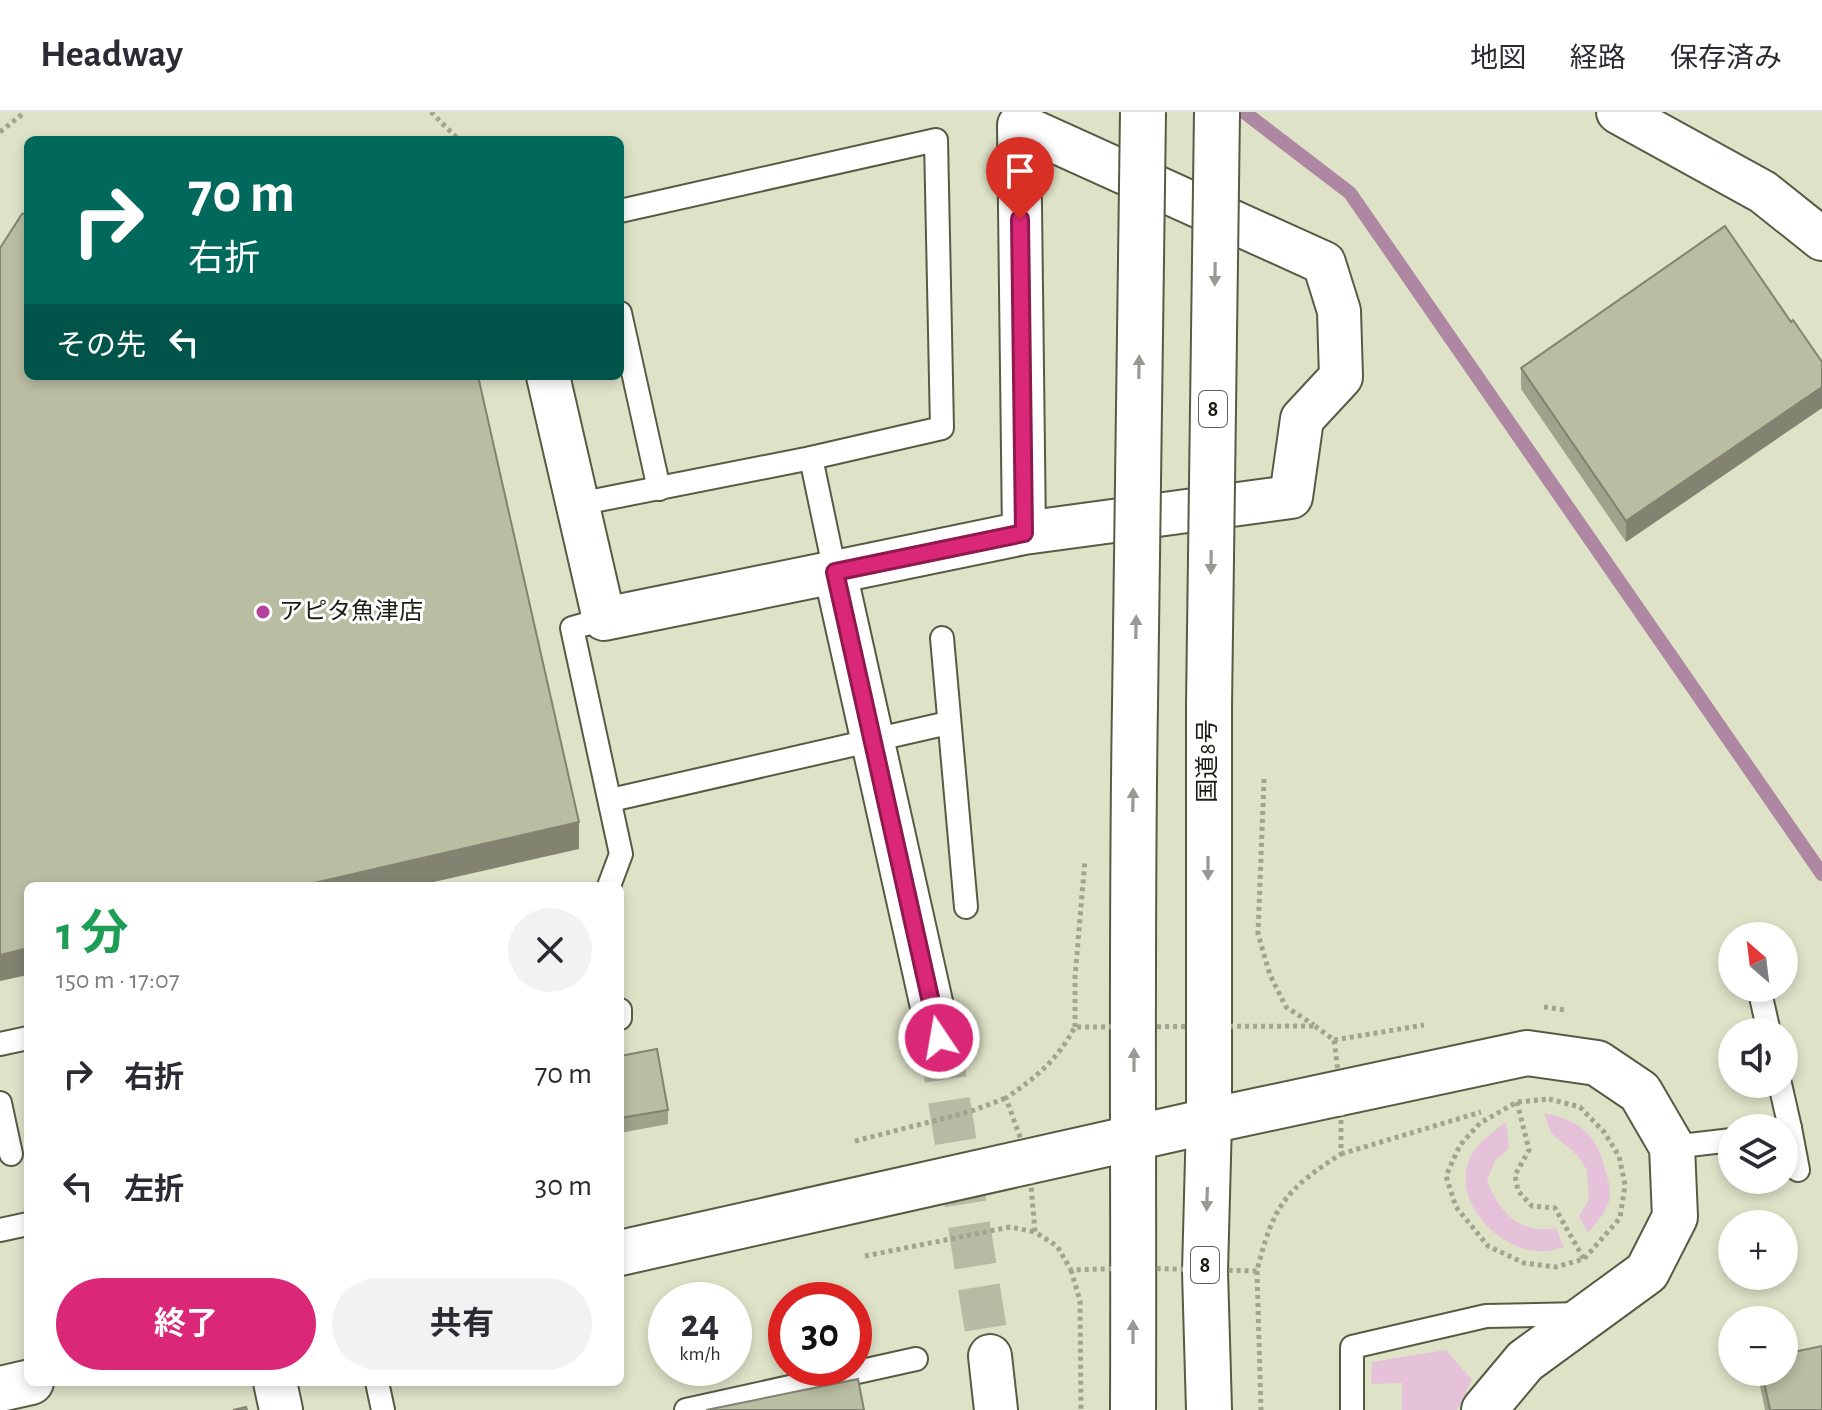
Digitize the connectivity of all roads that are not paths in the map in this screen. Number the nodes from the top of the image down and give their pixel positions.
1 (1143, 112) edge
2 (1217, 112) edge
3 (1618, 112) edge
4 (624, 210) edge
5 (1822, 239) edge
6 (624, 331) edge
7 (549, 380) edge
8 (811, 458) junction
9 (659, 489) junction
10 (578, 504) junction
11 (1024, 533) junction
12 (835, 572) junction
13 (604, 619) junction
14 (942, 638) dead end
15 (948, 723) junction
16 (873, 740) junction
17 (611, 800) junction
18 (610, 882) edge
19 (966, 907) dead end
20 (939, 1038) tunnel mouth
21 (24, 1039) edge
22 (0, 1044) edge
23 (0, 1103) edge
24 (1209, 1121) junction
25 (1135, 1138) junction
26 (1718, 1142) edge
27 (1672, 1147) junction
28 (13, 1154) edge
29 (24, 1225) edge
30 (0, 1230) edge
31 (624, 1252) edge
32 (1600, 1304) junction
33 (990, 1356) tunnel mouth
34 (916, 1359) dead end
35 (24, 1384) edge
36 (276, 1386) edge
37 (378, 1386) edge
38 (0, 1389) edge
39 (281, 1410) edge
40 (383, 1410) edge
41 (686, 1410) edge
42 (996, 1410) edge
43 (1133, 1410) edge
44 (1209, 1410) edge
45 (1352, 1410) edge
46 (1484, 1410) edge

25 -> 1 main road, bridge
2 -> 24 main road, 国道8号 / 8, bridge
3 - 5 street
4 - 8 lane
6 - 9 lane
7 - 10 street
8 - 9 lane
8 - 12 lane
9 - 10 lane
10 - 13 street
11 - 11 street
11 - 12 street
12 - 13 street
12 - 16 street
13 - 17 lane
14 - 15 lane
15 - 16 lane
15 - 19 lane
16 - 17 lane
16 - 20 street
17 - 18 lane
21 - 22 lane
23 - 28 lane
24 - 25 main road
24 - 27 main road
24 -> 44 main road, 国道8号 / 8
25 - 31 main road
43 -> 25 main road
26 - 27 lane
27 - 32 main road
29 - 30 lane
32 - 45 lane
32 - 46 main road
33 - 42 street
34 - 41 lane
35 - 38 main road
36 - 39 street
37 - 40 lane

